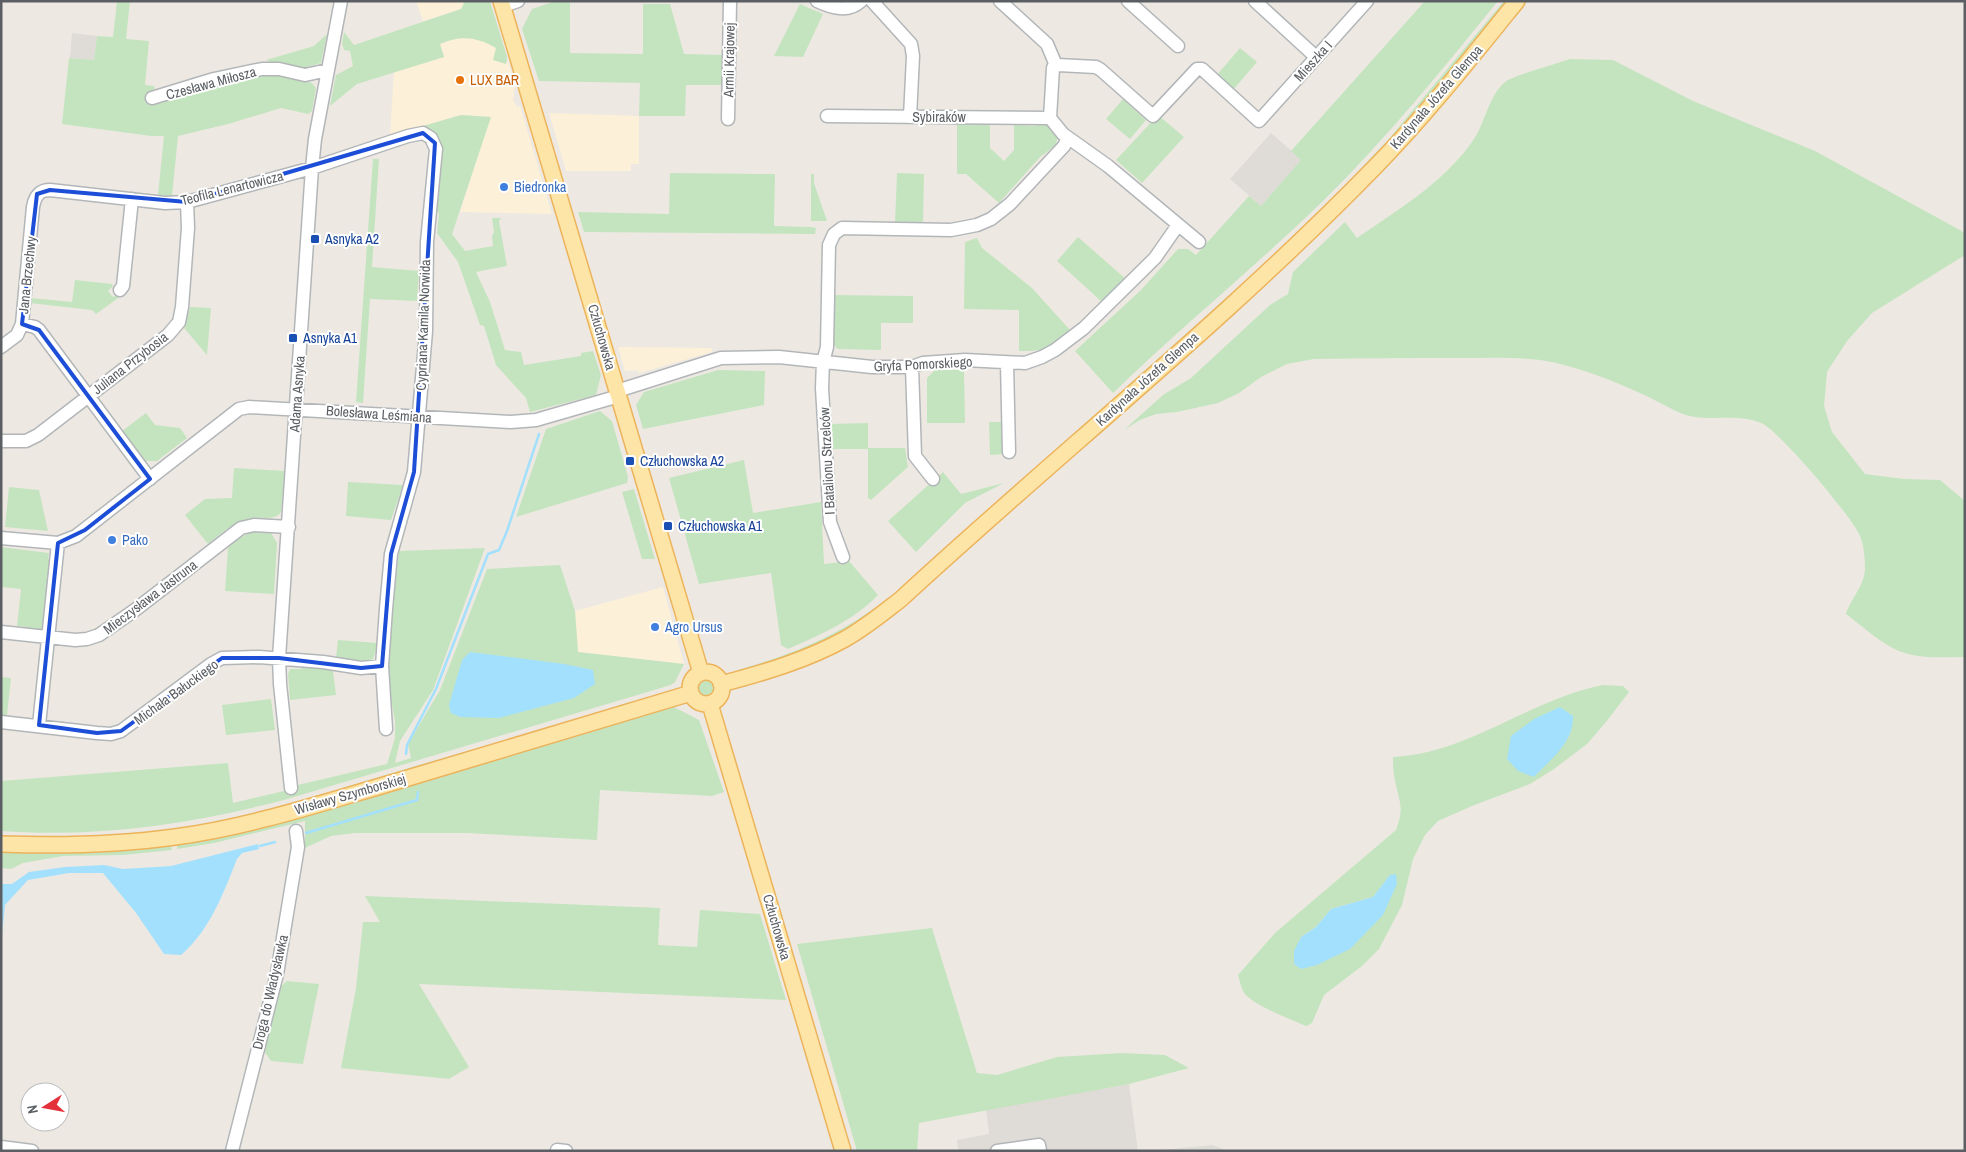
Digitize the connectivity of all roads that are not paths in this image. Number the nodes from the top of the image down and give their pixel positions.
1 (341, 1) edge
2 (730, 1) edge
3 (817, 1) edge
4 (862, 1) edge
5 (872, 1) edge
6 (1000, 1) edge
7 (1128, 1) edge
8 (1255, 1) edge
9 (1367, 1) edge
10 (1517, 1) edge
11 (507, 3) edge
12 (1178, 46) dead end
13 (1316, 58) junction
14 (1055, 63) junction
15 (328, 70) junction
16 (152, 98) dead end
17 (827, 116) dead end
18 (910, 117) junction
19 (1050, 118) junction
20 (728, 119) dead end
21 (422, 133) joint
22 (1068, 138) junction
23 (312, 168) junction
24 (37, 194) joint
25 (132, 199) junction
26 (187, 202) junction
27 (1178, 226) junction
28 (1199, 242) dead end
29 (120, 290) dead end
30 (22, 324) junction
31 (1, 347) edge
32 (823, 362) junction
33 (1007, 363) junction
34 (912, 366) junction
35 (618, 394) junction
36 (88, 396) junction
37 (297, 408) junction
38 (419, 416) junction
39 (1, 441) edge
40 (1009, 452) dead end
41 (150, 479) junction
42 (933, 479) dead end
43 (289, 527) junction
44 (1, 538) edge
45 (58, 543) junction
46 (843, 557) dead end
47 (1, 632) edge
48 (48, 637) junction
49 (280, 658) junction
50 (382, 666) junction
51 (701, 673) junction
52 (721, 684) junction
53 (691, 693) junction
54 (710, 704) junction
55 (1, 722) edge
56 (39, 726) junction
57 (386, 729) dead end
58 (290, 788) dead end
59 (296, 831) dead end
60 (1, 844) edge
61 (1, 1147) edge
62 (557, 1150) edge
63 (840, 1150) edge
64 (32, 1151) edge
65 (232, 1151) edge
66 (566, 1151) edge
67 (997, 1151) edge
68 (1040, 1151) edge

1 - 15 street, Adama Asnyka
2 - 20 street, Armii Krajowej
3 - 4 street
5 - 18 street
6 - 14 street
7 - 12 street
8 - 13 street
9 - 13 street, Mieszka I
10 - 52 main road, Kardynała Józefa Glempa
11 - 35 main road, Człuchowska
13 - 14 street, Mieszka I
14 - 19 street
15 - 16 street, Czesława Miłosza
15 - 23 street, Adama Asnyka
17 - 18 street, Sybiraków
18 - 19 street, Sybiraków
19 - 22 street
21 - 23 street, Teofila Lenartowicza
21 - 38 street, Cypriana Kamila Norwida
22 - 27 street
22 - 32 street, I Batalionu Strzelców
23 - 26 street, Teofila Lenartowicza
23 - 37 street, Adama Asnyka
24 - 25 street, Teofila Lenartowicza
24 - 30 street, Jana Brzechwy
25 - 26 street, Teofila Lenartowicza
25 - 29 street
26 - 36 street, Juliana Przybosia
27 - 28 street
27 - 33 street, Gryfa Pomorskiego
30 - 31 street, Jana Brzechwy
30 - 36 street
32 - 34 street, Gryfa Pomorskiego
32 - 35 street, Gryfa Pomorskiego
32 - 46 street, I Batalionu Strzelców
33 - 34 street, Gryfa Pomorskiego
33 - 40 street
34 - 42 street
35 - 38 street, Bolesława Leśmiana
35 - 51 main road, Człuchowska
36 - 39 street, Juliana Przybosia
36 - 41 street
37 - 38 street, Bolesława Leśmiana
37 - 41 street, Bolesława Leśmiana
37 - 43 street, Adama Asnyka
38 - 50 street, Cypriana Kamila Norwida
41 - 45 street, Bolesława Leśmiana
43 - 48 street, Mieczysława Jastruna
43 - 49 street, Adama Asnyka
44 - 45 street, Bolesława Leśmiana
45 - 48 street
47 - 48 street, Mieczysława Jastruna
48 - 56 street
49 - 50 street, Michała Bałuckiego
49 - 56 street, Michała Bałuckiego
49 - 58 street, Adama Asnyka
50 - 57 street, Cypriana Kamila Norwida
51 - 52 main road
51 - 53 main road
52 - 54 main road
53 - 54 main road
53 - 60 main road, Wisławy Szymborskiej
54 - 63 main road, Człuchowska
55 - 56 street, Michała Bałuckiego
59 - 65 street, Droga do Władysławka
61 - 64 street
62 - 66 street
67 - 68 street

